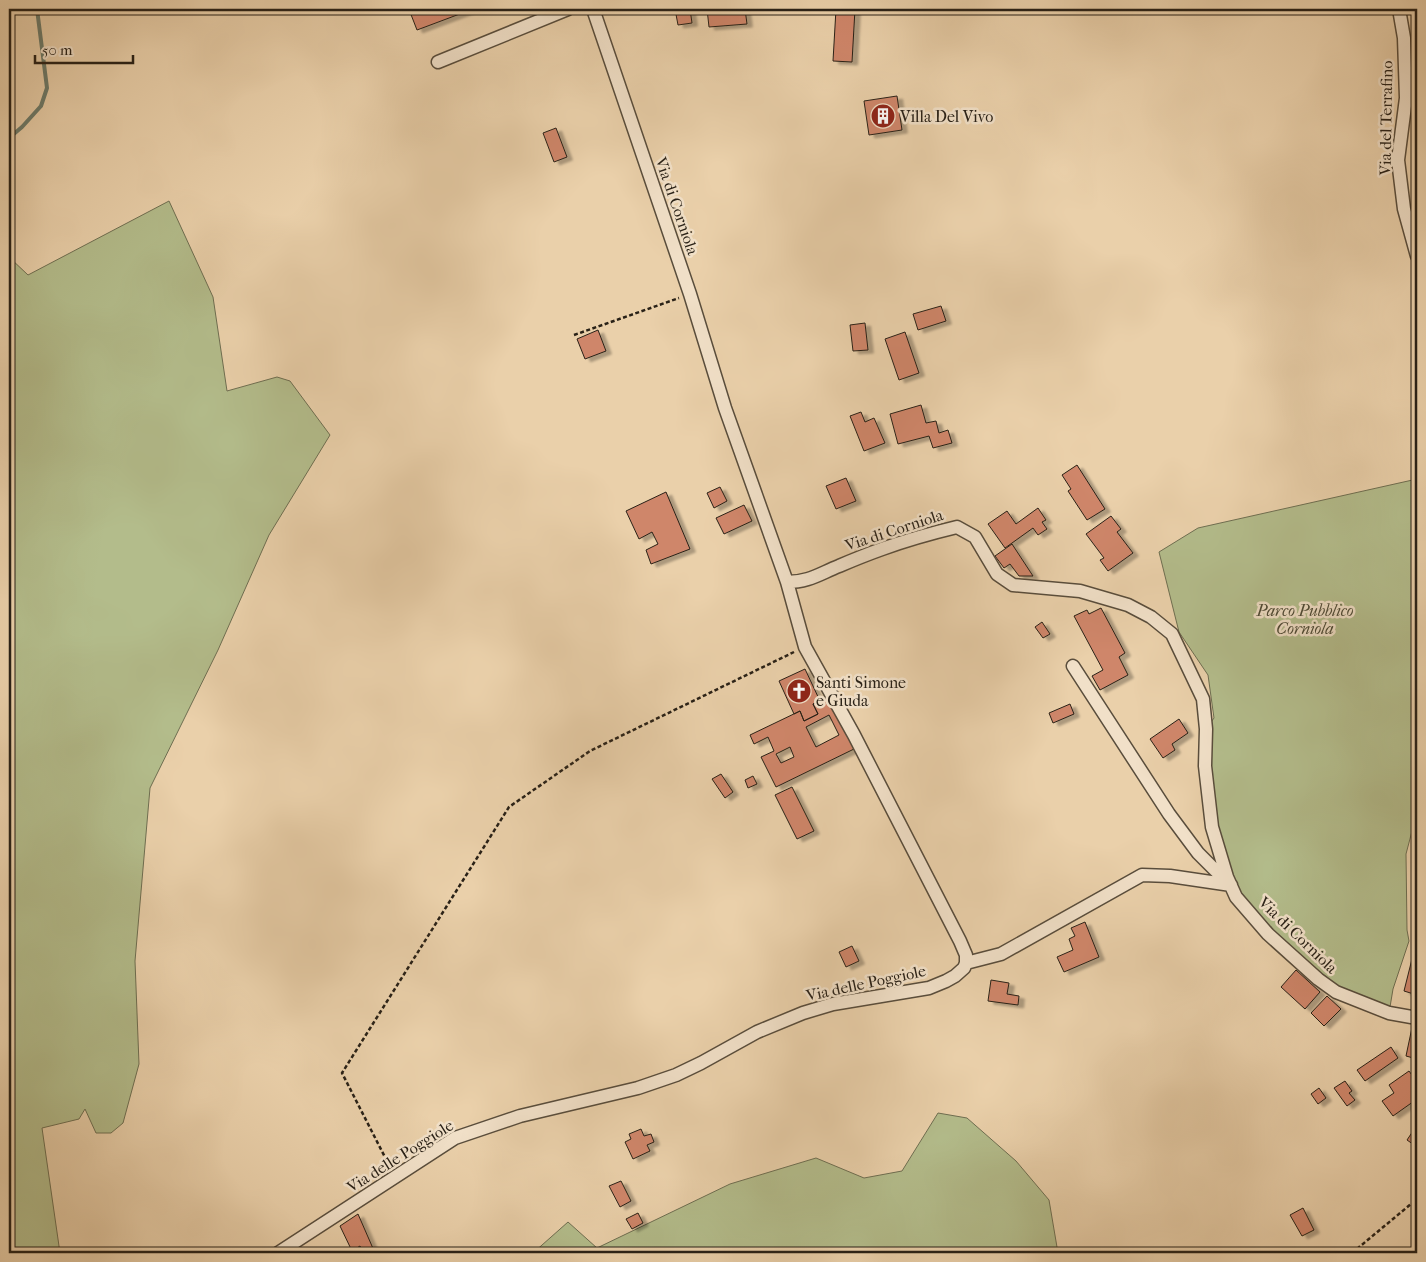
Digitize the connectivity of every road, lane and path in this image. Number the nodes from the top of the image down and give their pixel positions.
1 (568, 9) edge
2 (593, 9) edge
3 (1399, 9) edge
4 (438, 62) dead end
5 (1417, 256) edge
6 (690, 294) junction
7 (574, 335) dead end
8 (787, 582) junction
9 (805, 646) junction
10 (1073, 666) dead end
11 (1230, 885) junction
12 (966, 963) junction
13 (1417, 1018) edge
14 (395, 1177) junction
15 (1417, 1199) edge
16 (278, 1253) edge
17 (1352, 1253) edge

1 - 4 street
2 - 6 street, Via di Corniola
3 - 5 street, Via del Terrafino
6 - 7 path
6 - 8 street, Via di Corniola
8 - 9 street
8 - 11 street, Via di Corniola
9 - 12 street
9 - 14 path
10 - 11 street
11 - 12 street
11 - 13 street, Via di Corniola
12 - 14 street, Via delle Poggiole
14 - 16 street, Via delle Poggiole
15 - 17 path

